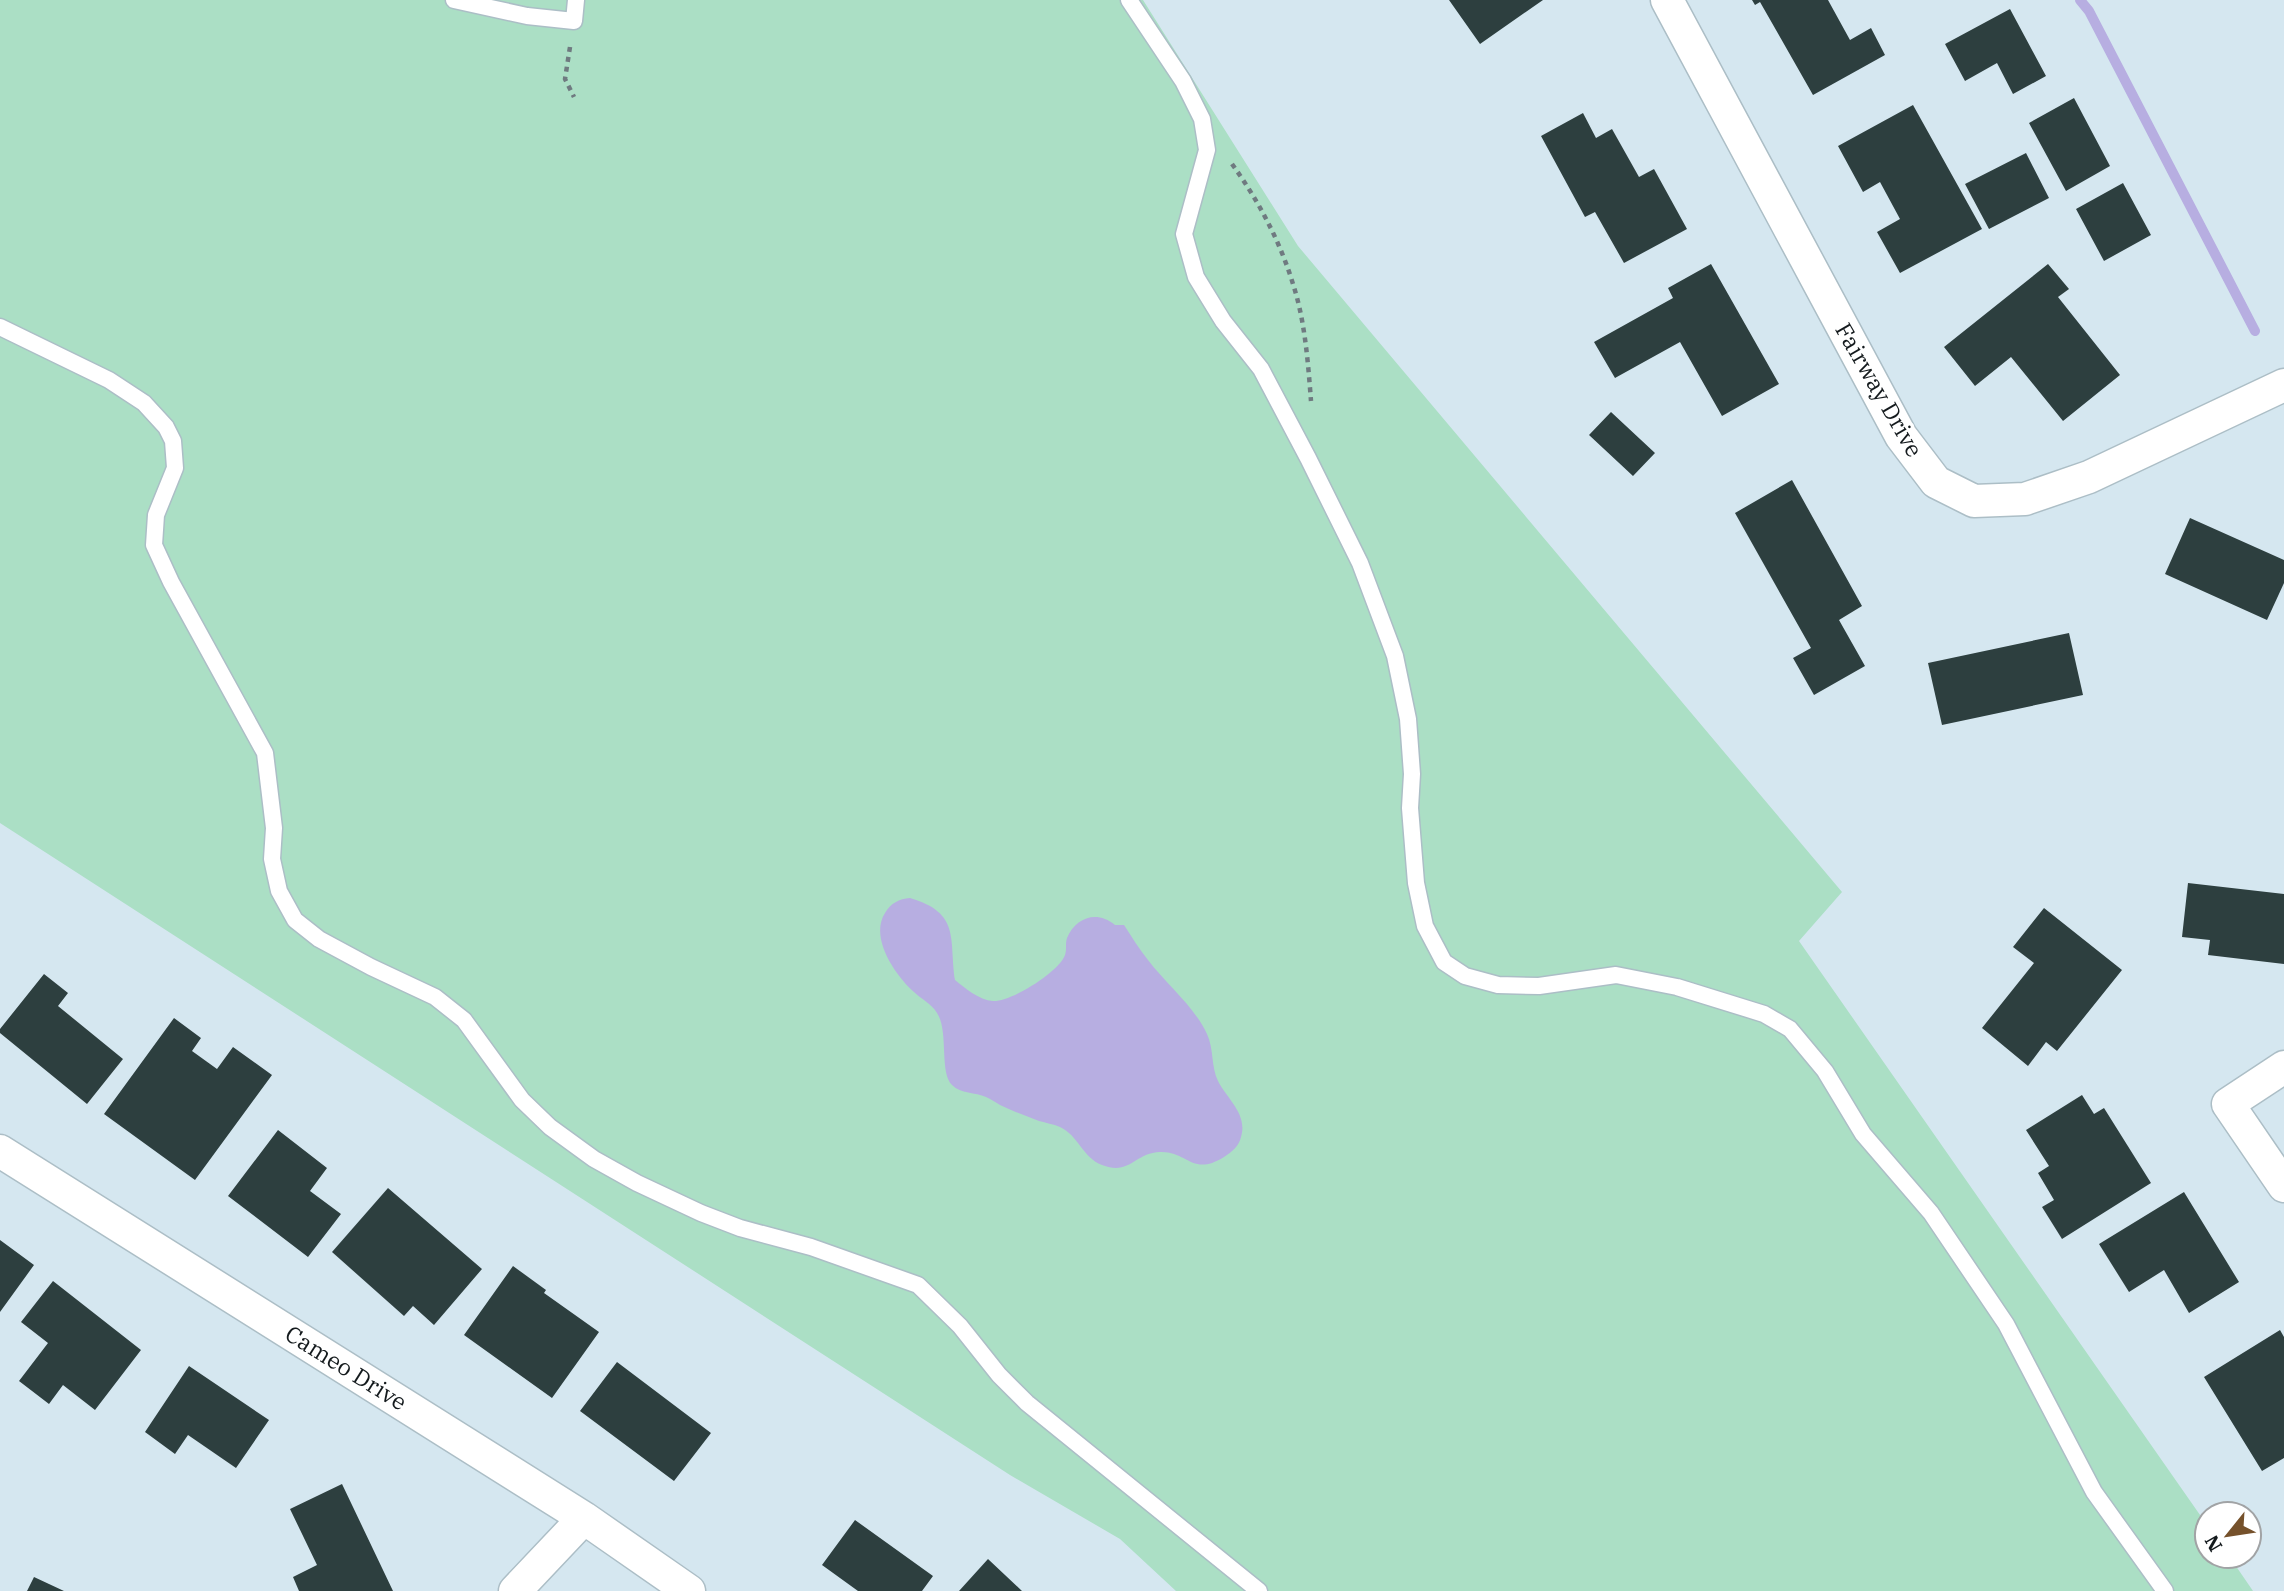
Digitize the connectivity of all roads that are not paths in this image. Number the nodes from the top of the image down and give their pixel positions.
1 (454, 0) edge
2 (576, 0) edge
3 (1129, 0) edge
4 (1667, 0) edge
5 (0, 327) edge
6 (2284, 385) edge
7 (2284, 1067) edge
8 (0, 1151) edge
9 (2284, 1186) edge
10 (584, 1518) junction
11 (515, 1591) edge
12 (689, 1591) edge
13 (1259, 1591) edge
14 (2165, 1591) edge

1 - 2 lane
3 - 14 lane
4 - 6 street, Fairway Drive
5 - 13 lane
7 - 9 street
8 - 10 street, Cameo Drive
10 - 11 street
10 - 12 street, Cameo Drive

